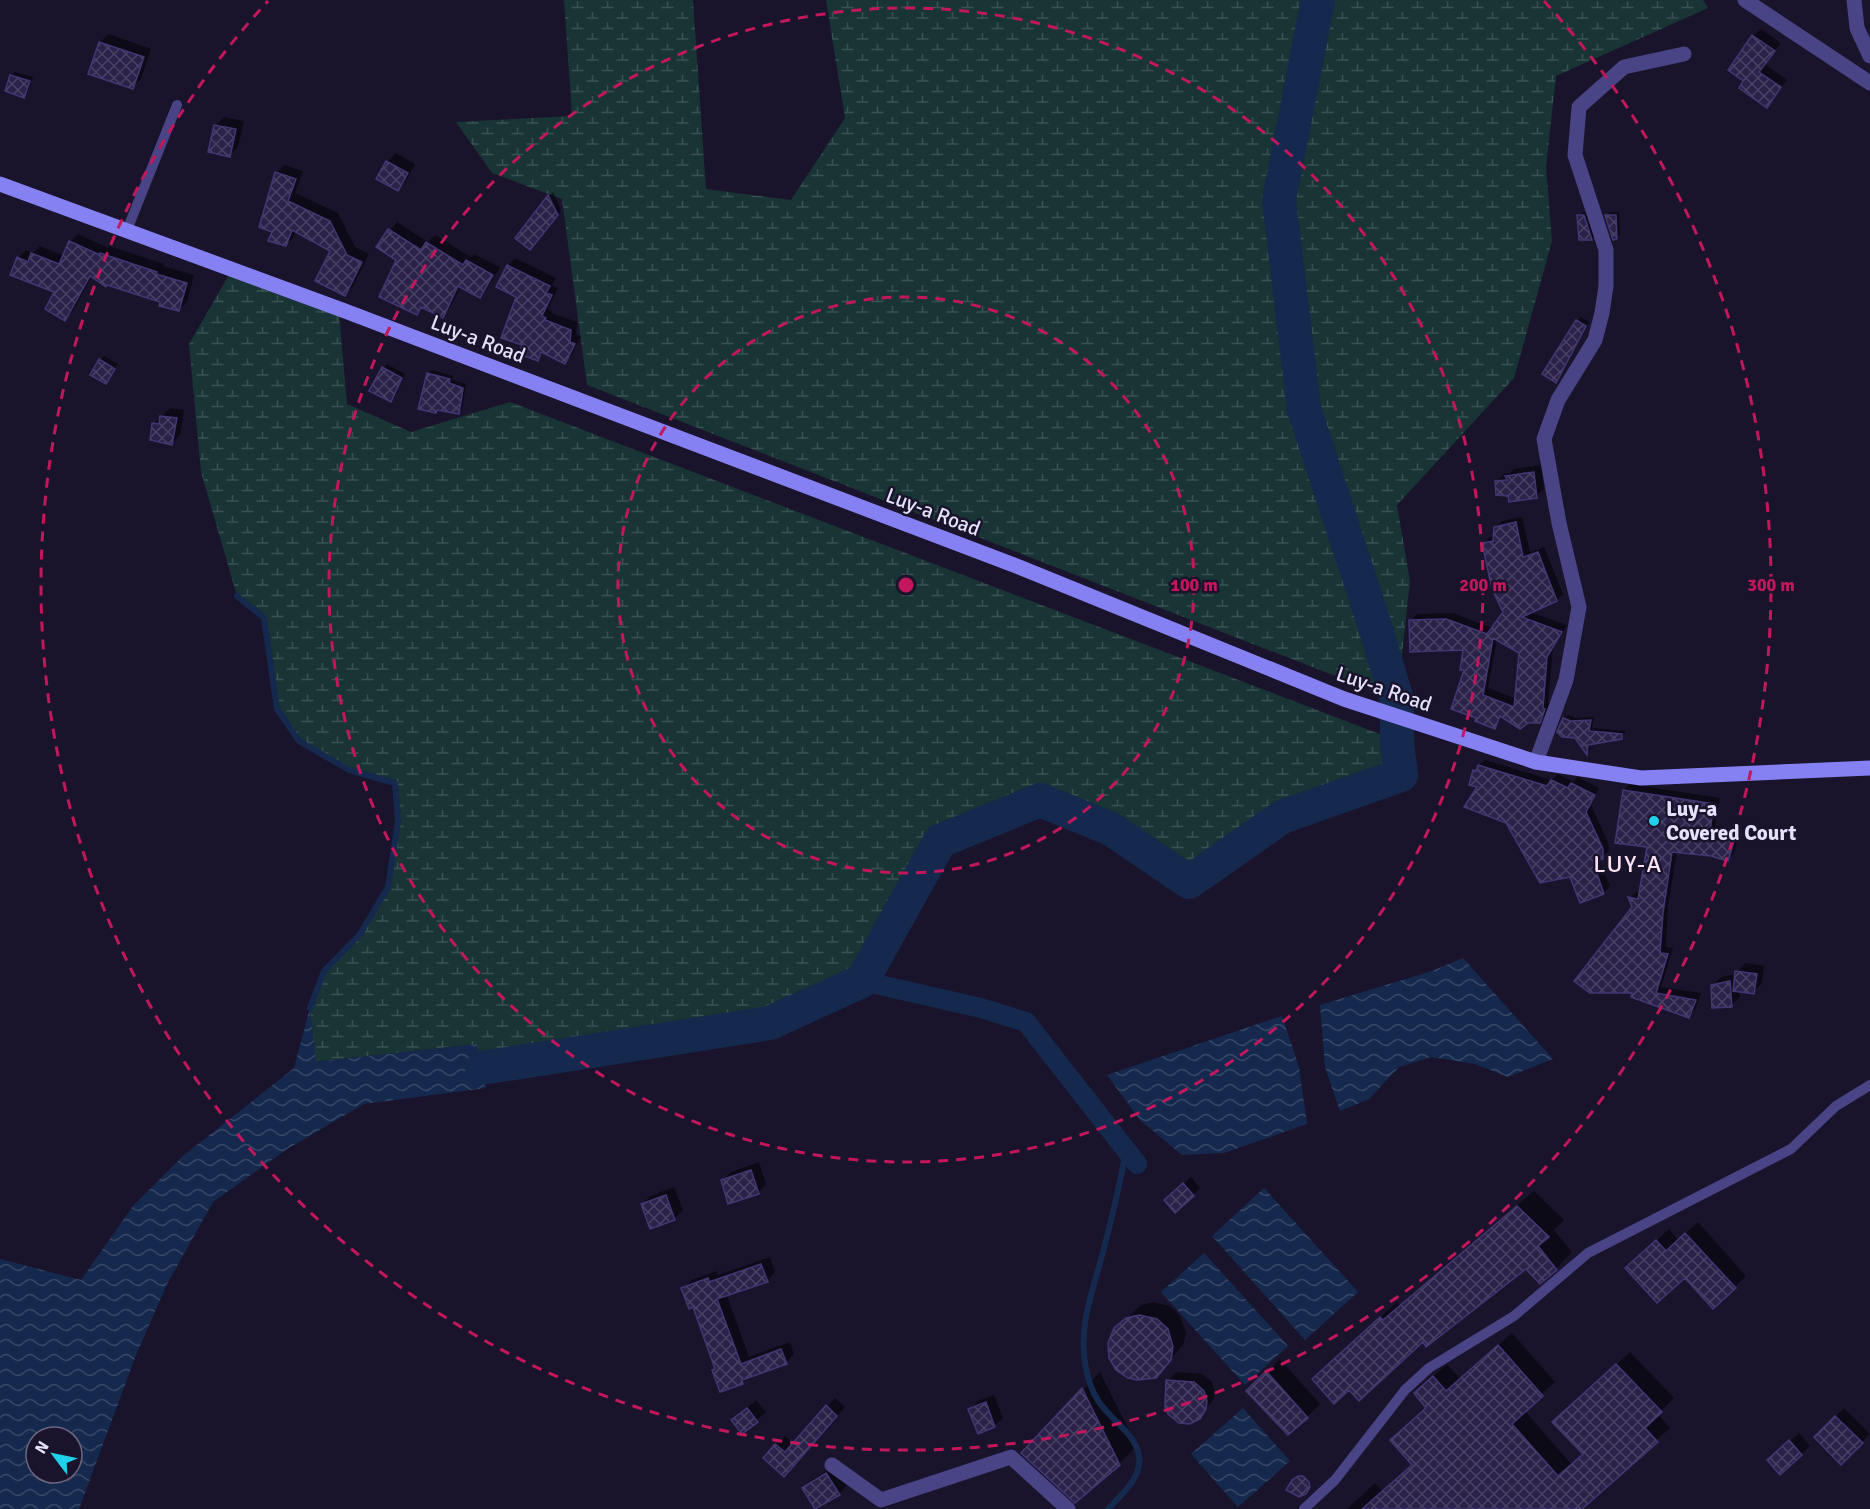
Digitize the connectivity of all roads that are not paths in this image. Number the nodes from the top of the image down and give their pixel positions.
1 (1745, 0) edge
2 (1854, 0) edge
3 (1684, 54) dead end
4 (1870, 56) edge
5 (1870, 83) edge
6 (177, 105) dead end
7 (0, 184) edge
8 (127, 230) junction
9 (1536, 762) junction
10 (1870, 768) edge
11 (1870, 1085) edge
12 (832, 1465) dead end
13 (1068, 1509) edge
14 (1304, 1509) edge

1 - 5 street
2 - 4 street
3 - 9 street
6 - 8 lane
7 - 8 main road, Luy-a Road
8 - 9 main road, Luy-a Road
9 - 10 main road, Luy-a Road
11 - 14 lane
12 - 13 street

